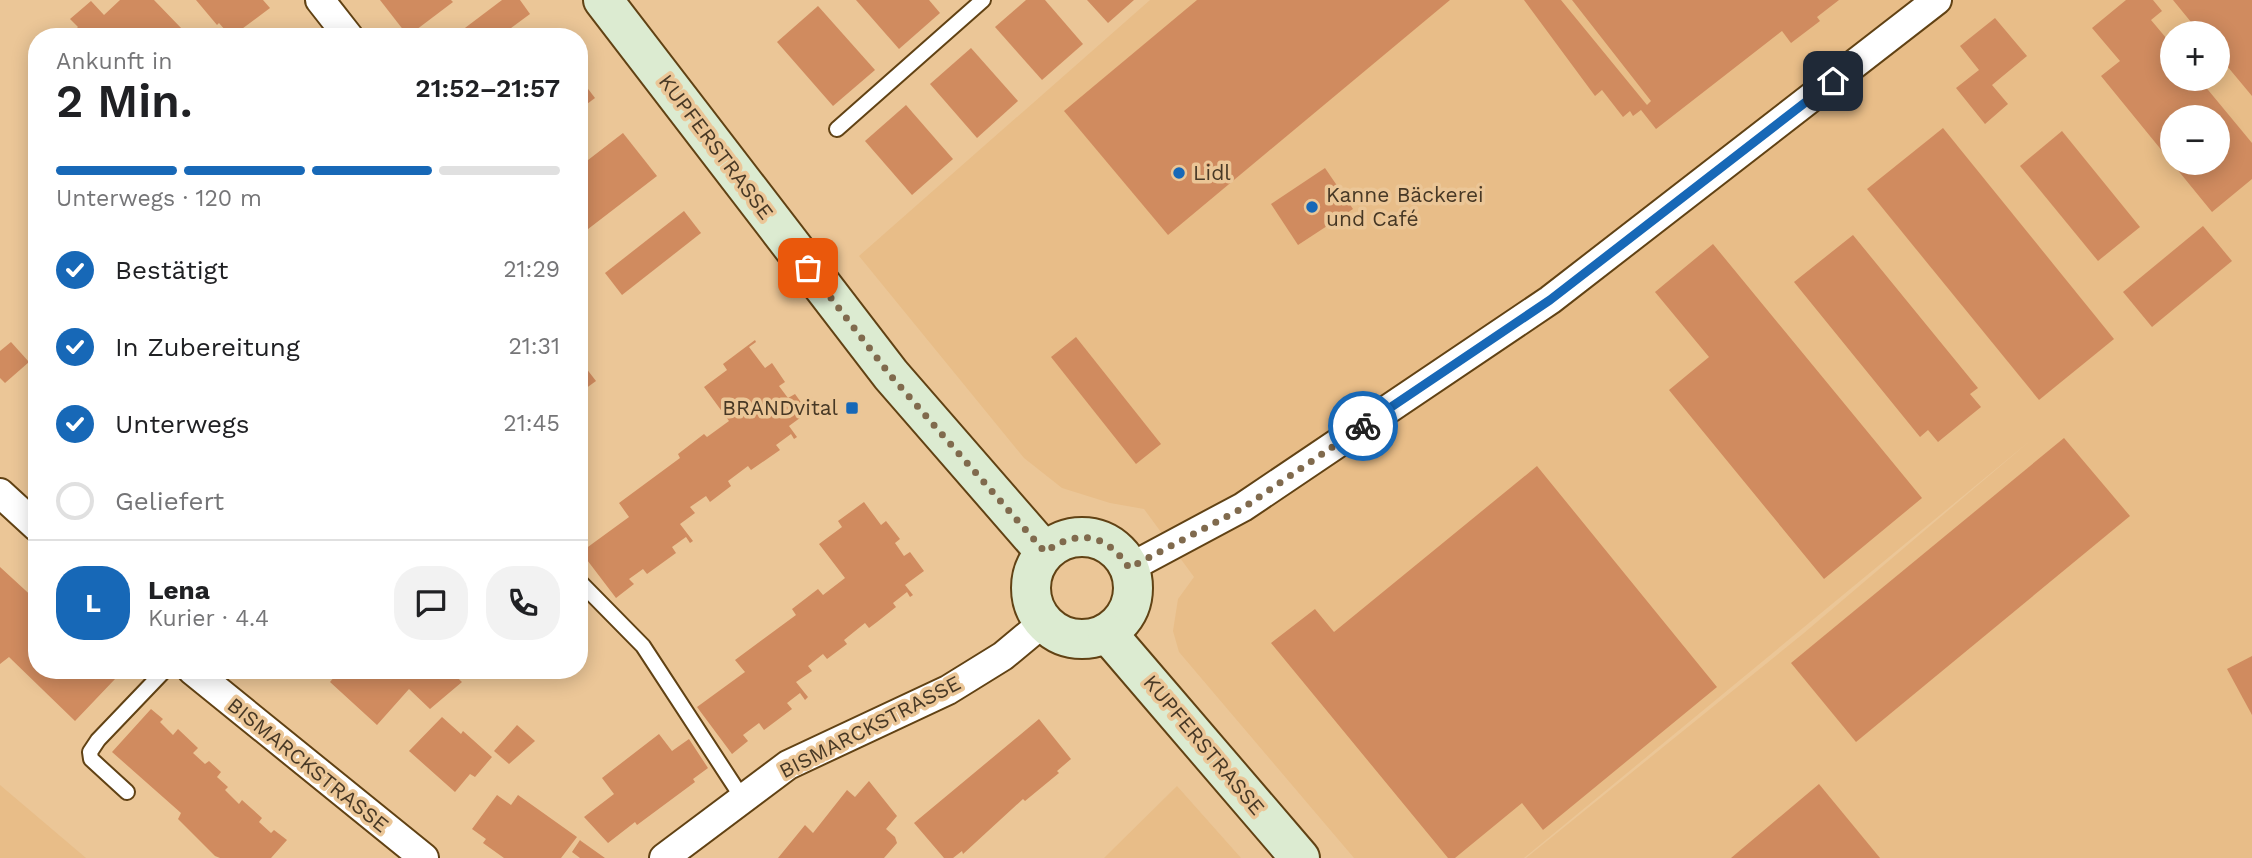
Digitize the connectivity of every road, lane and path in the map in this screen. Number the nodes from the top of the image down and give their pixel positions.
1 (320, 0) edge
2 (603, 0) edge
3 (984, 0) edge
4 (1937, 0) edge
5 (342, 28) edge
6 (837, 129) dead end
7 (0, 493) edge
8 (28, 519) edge
9 (1045, 552) junction
10 (1129, 568) junction
11 (588, 590) edge
12 (1044, 622) junction
13 (1107, 633) junction
14 (156, 679) edge
15 (203, 679) edge
16 (127, 792) dead end
17 (743, 799) junction
18 (424, 858) edge
19 (664, 858) edge
20 (1300, 858) edge

1 - 5 street
2 - 9 street, KUPFERSTRASSE
3 - 6 lane
4 - 10 street
7 - 8 street
9 - 10 street
9 - 12 street
10 - 13 street
11 - 17 lane
12 - 13 street
12 - 17 street, BISMARCKSTRASSE
13 - 20 street, KUPFERSTRASSE
14 - 16 lane
15 - 18 street, BISMARCKSTRASSE
17 - 19 street, BISMARCKSTRASSE

